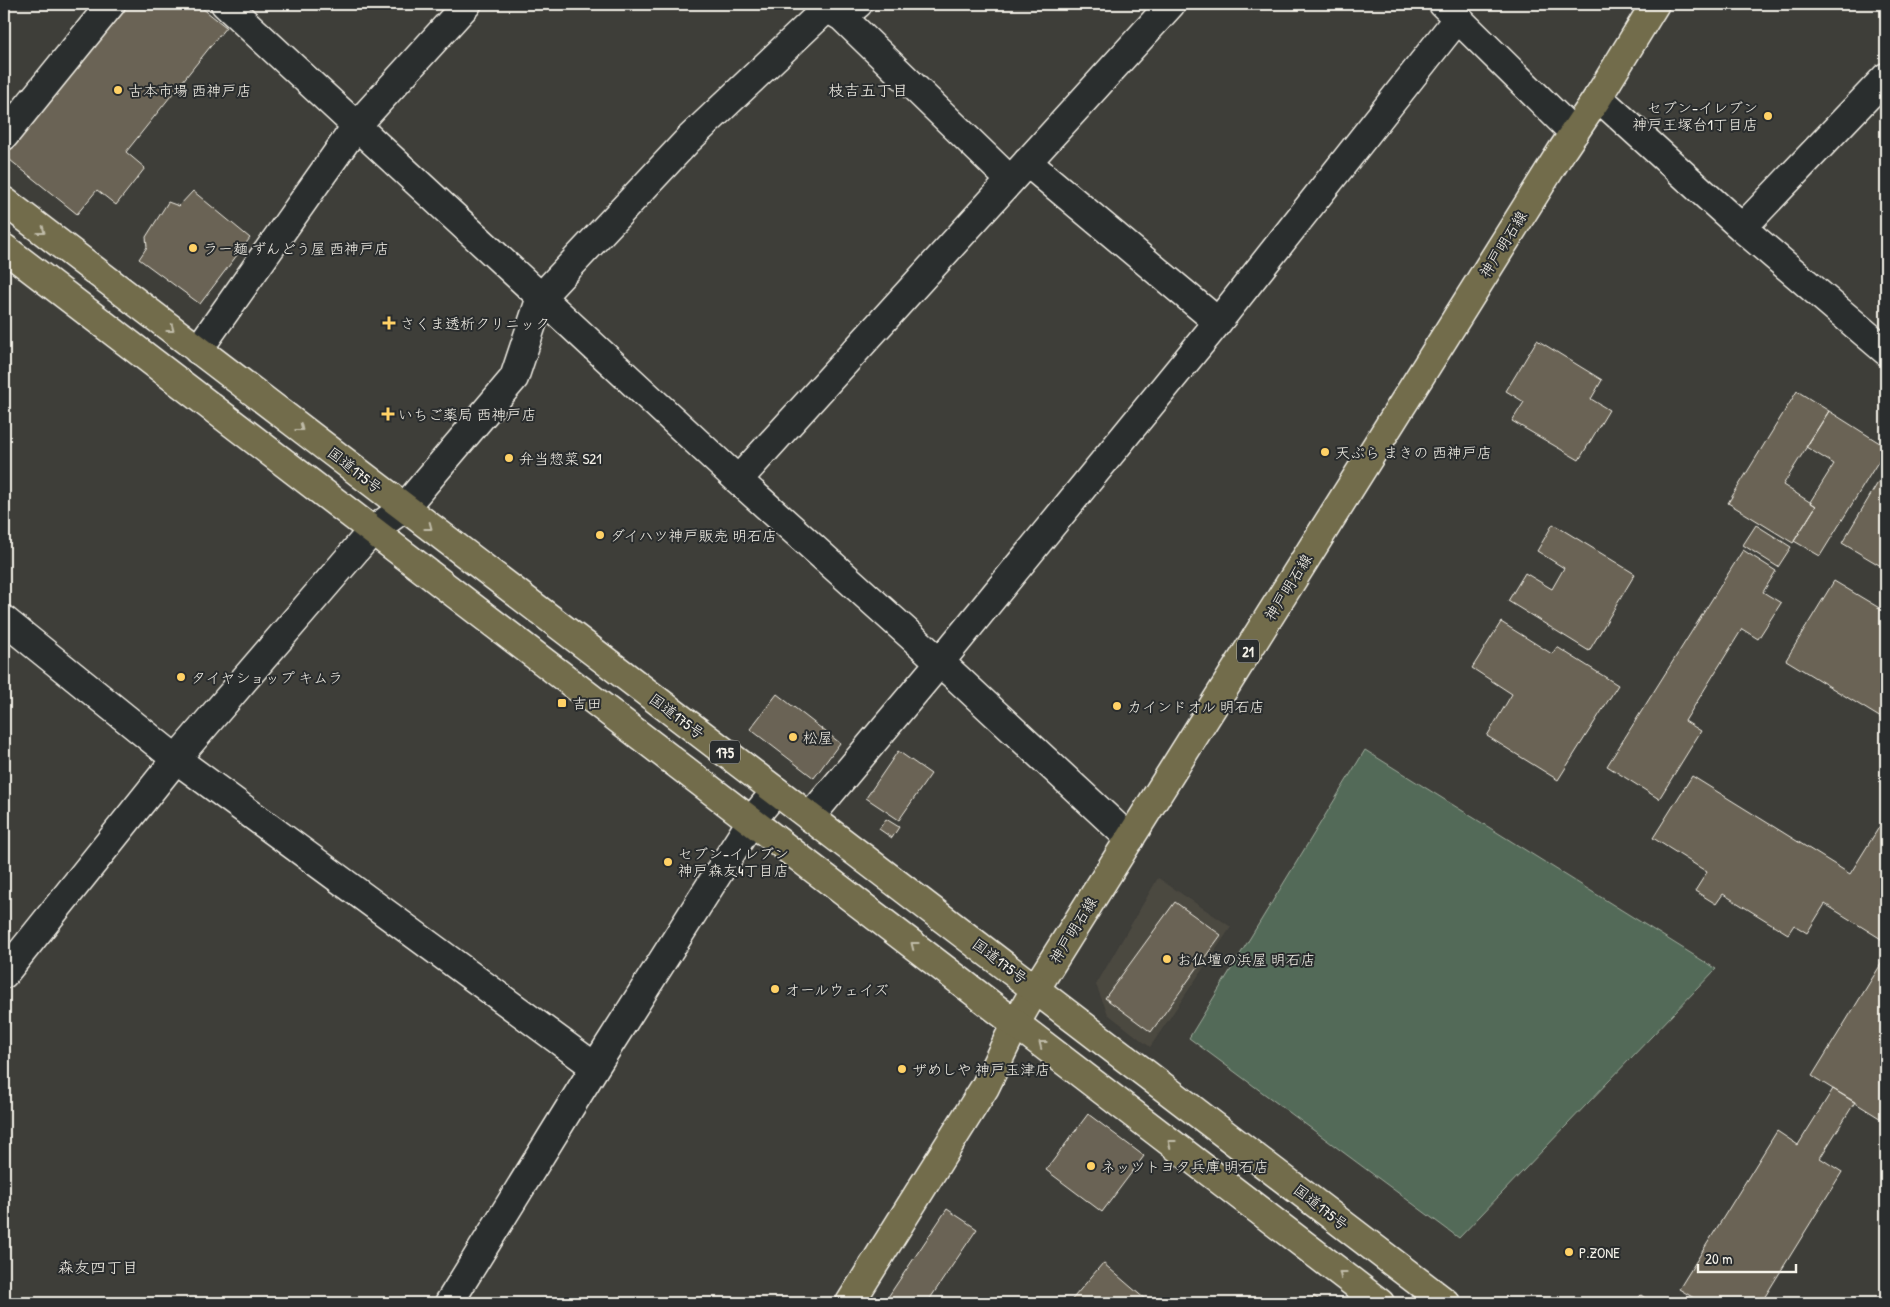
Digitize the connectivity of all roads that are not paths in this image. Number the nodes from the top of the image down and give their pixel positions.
1 (111, 4) edge
2 (225, 4) edge
3 (467, 4) edge
4 (1171, 4) edge
5 (1655, 4) edge
6 (838, 8) edge
7 (1451, 11) edge
8 (1886, 77) edge
9 (1598, 97) junction
10 (357, 125) junction
11 (1574, 133) junction
12 (4, 136) edge
13 (1018, 171) junction
14 (4, 201) edge
15 (1742, 228) junction
16 (4, 248) edge
17 (541, 297) junction
18 (1218, 322) junction
19 (198, 350) junction
20 (1886, 351) edge
21 (738, 480) junction
22 (404, 508) junction
23 (372, 531) junction
24 (4, 620) edge
25 (940, 662) junction
26 (176, 759) junction
27 (776, 791) junction
28 (810, 816) junction
29 (752, 820) junction
30 (1130, 838) junction
31 (4, 974) edge
32 (1036, 988) junction
33 (1016, 1023) junction
34 (595, 1066) junction
35 (450, 1303) edge
36 (850, 1303) edge
37 (1380, 1303) edge
38 (1446, 1303) edge

1 - 12 street
2 - 10 street
3 - 10 street
4 - 13 street
5 - 9 main road, 神戸明石線 / 21
6 - 13 street
6 - 17 street
7 - 11 street
7 - 18 street
8 - 15 street
9 - 11 main road, 神戸明石線 / 21
9 - 15 street
10 - 17 street
10 - 19 street
11 - 30 main road, 神戸明石線 / 21
13 - 18 street
13 - 21 street
14 -> 19 main road, 国道175号 / 175
15 - 20 street
16 - 23 main road, 175
17 - 21 street
17 - 22 street
18 - 25 street
19 -> 22 main road, 国道175号 / 175
21 - 25 street
22 - 23 street
22 -> 27 main road, 国道175号 / 175
23 - 26 street
23 - 29 main road, 175
24 - 26 street
25 - 28 street
25 - 30 street
26 - 31 street
26 - 34 street
27 - 28 main road, 国道175号 / 175
27 - 29 street
28 - 32 main road, 国道175号 / 175
33 -> 29 main road, 175
29 - 34 street
30 - 32 main road, 神戸明石線 / 21
32 - 33 main road, 神戸明石線 / 21
32 - 38 main road, 国道175号 / 175
33 - 36 main road, 神戸明石線 / 21
37 -> 33 main road, 175
34 - 35 street

